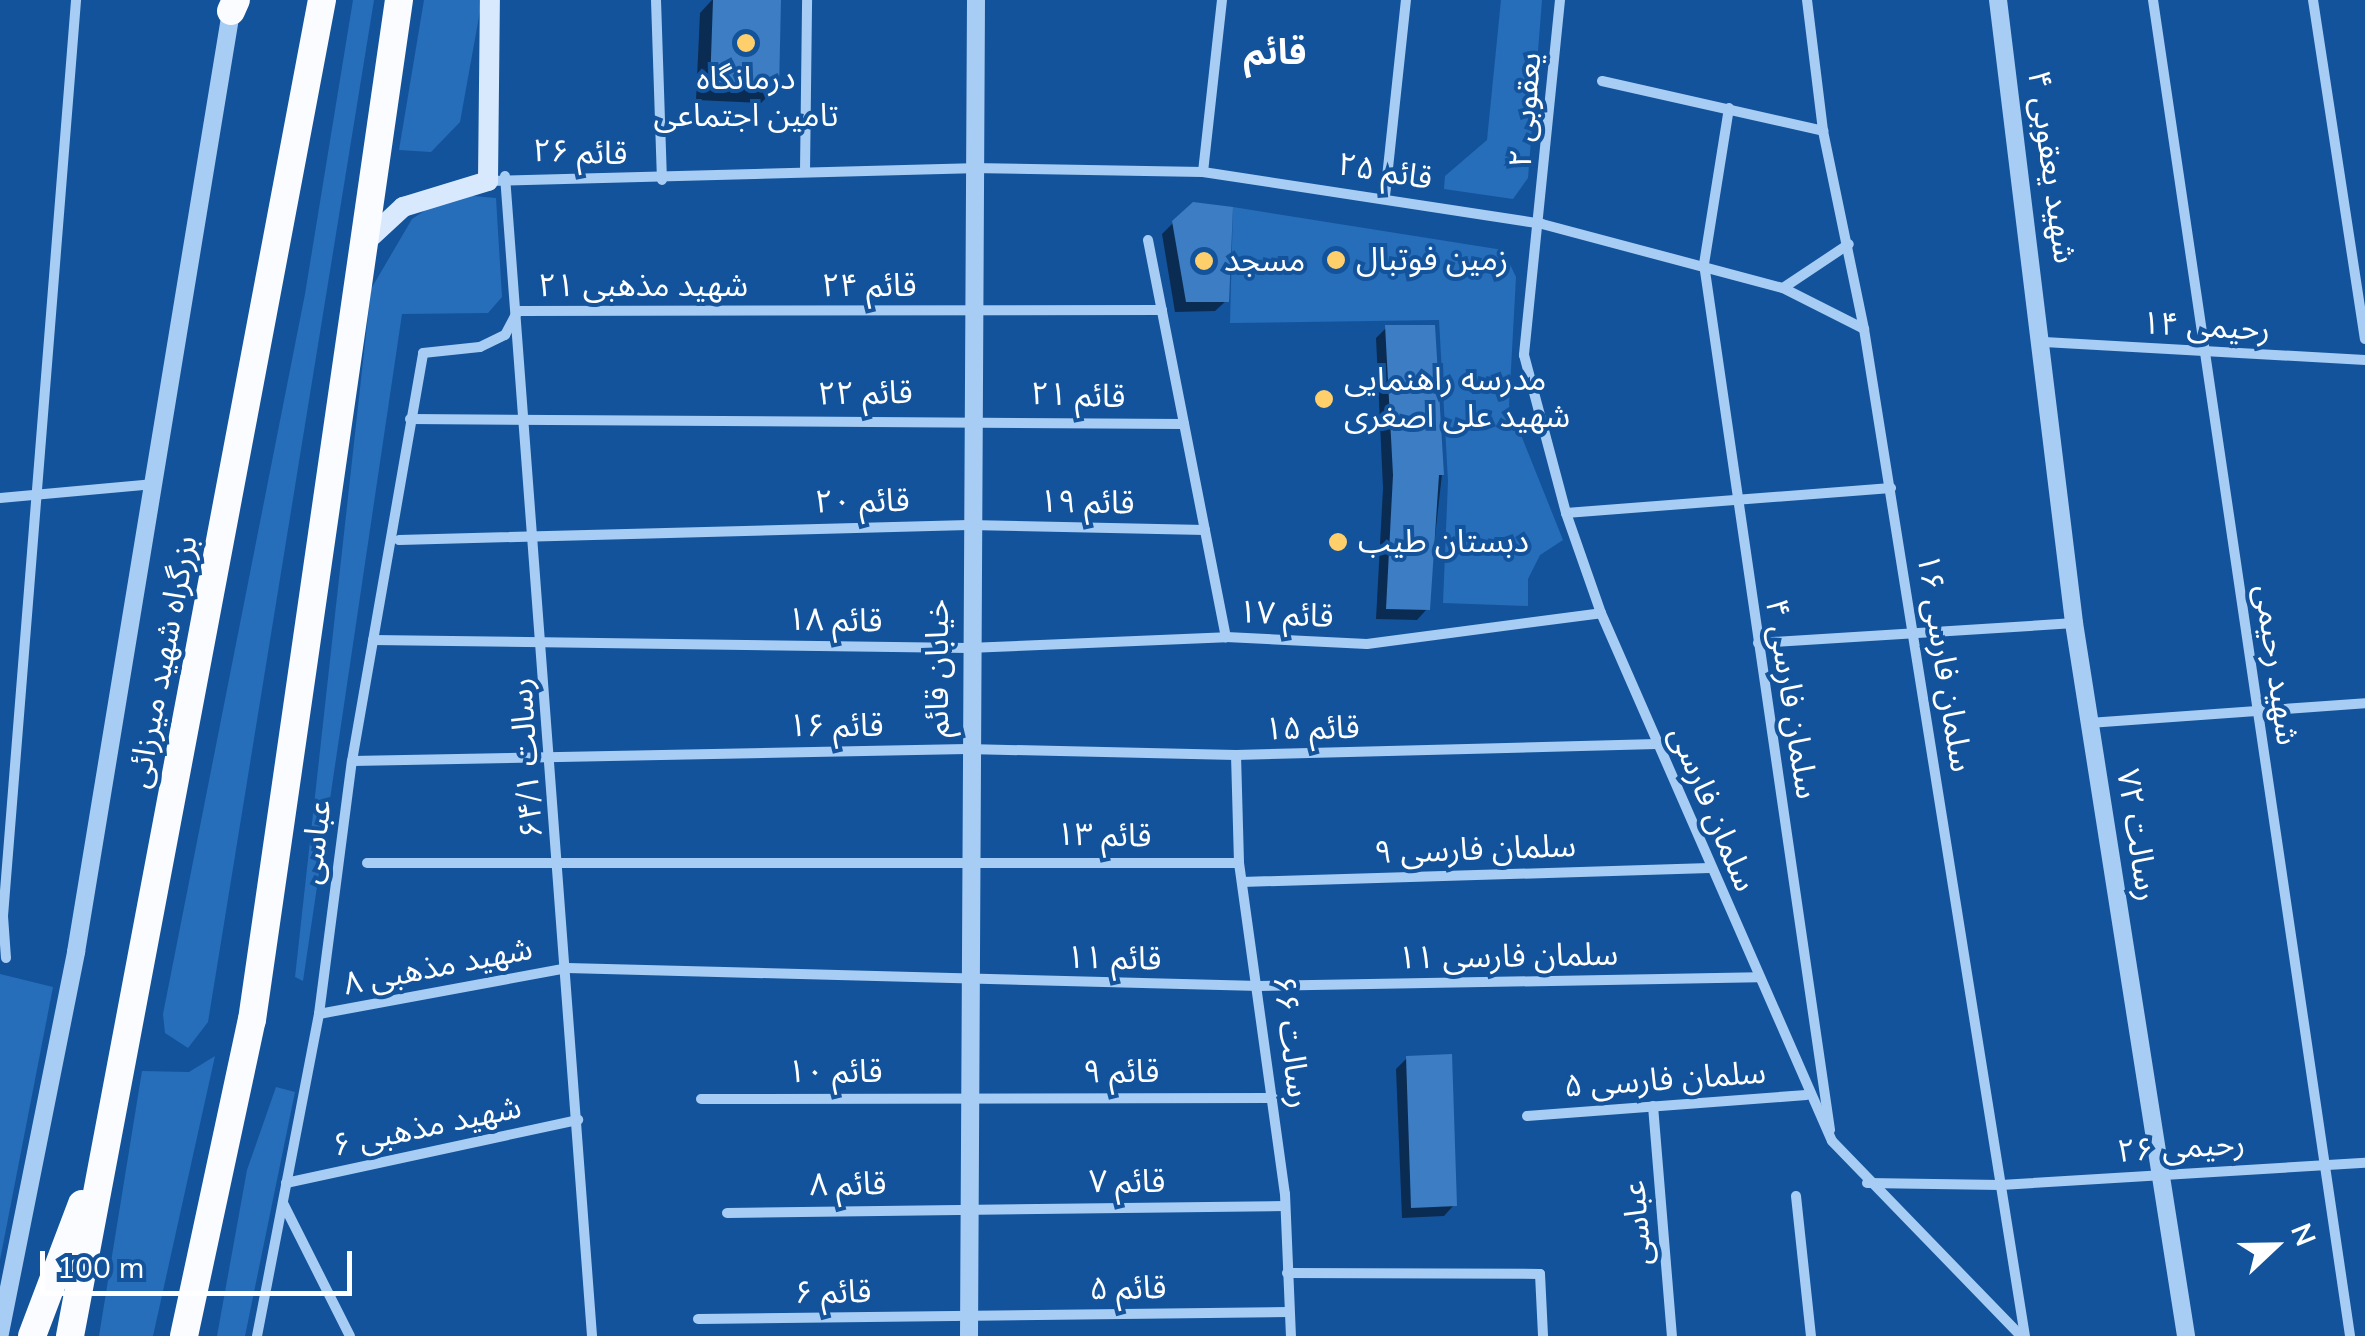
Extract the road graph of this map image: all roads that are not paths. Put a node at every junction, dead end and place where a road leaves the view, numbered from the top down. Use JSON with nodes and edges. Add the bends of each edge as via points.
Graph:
{"nodes":[{"id":1,"x":76,"y":0,"type":"edge"},
{"id":2,"x":322,"y":0,"type":"edge"},
{"id":3,"x":399,"y":0,"type":"edge"},
{"id":4,"x":490,"y":0,"type":"edge"},
{"id":5,"x":656,"y":0,"type":"edge"},
{"id":6,"x":807,"y":0,"type":"edge"},
{"id":7,"x":976,"y":0,"type":"edge"},
{"id":8,"x":1222,"y":0,"type":"edge"},
{"id":9,"x":1406,"y":0,"type":"edge"},
{"id":10,"x":1560,"y":0,"type":"edge"},
{"id":11,"x":1807,"y":0,"type":"edge"},
{"id":12,"x":1998,"y":0,"type":"edge"},
{"id":13,"x":2153,"y":0,"type":"edge"},
{"id":14,"x":2313,"y":0,"type":"edge"},
{"id":15,"x":234,"y":4,"type":"edge"},
{"id":16,"x":1602,"y":81,"type":"dead end"},
{"id":17,"x":1729,"y":108,"type":"junction"},
{"id":18,"x":1823,"y":132,"type":"junction"},
{"id":19,"x":971,"y":168,"type":"junction"},
{"id":20,"x":805,"y":171,"type":"junction"},
{"id":21,"x":1203,"y":172,"type":"junction"},
{"id":22,"x":496,"y":178,"type":"junction"},
{"id":23,"x":662,"y":180,"type":"junction"},
{"id":24,"x":1385,"y":196,"type":"junction"},
{"id":25,"x":1542,"y":224,"type":"junction"},
{"id":26,"x":1148,"y":240,"type":"dead end"},
{"id":27,"x":1849,"y":244,"type":"junction"},
{"id":28,"x":359,"y":248,"type":"junction"},
{"id":29,"x":1704,"y":264,"type":"junction"},
{"id":30,"x":1782,"y":288,"type":"junction"},
{"id":31,"x":1162,"y":310,"type":"junction"},
{"id":32,"x":767,"y":311,"type":"joint"},
{"id":33,"x":518,"y":312,"type":"junction"},
{"id":34,"x":970,"y":312,"type":"junction"},
{"id":35,"x":1864,"y":330,"type":"junction"},
{"id":36,"x":2365,"y":338,"type":"edge"},
{"id":37,"x":2044,"y":342,"type":"junction"},
{"id":38,"x":2208,"y":353,"type":"junction"},
{"id":39,"x":2365,"y":360,"type":"edge"},
{"id":40,"x":410,"y":418,"type":"junction"},
{"id":41,"x":970,"y":418,"type":"junction"},
{"id":42,"x":527,"y":422,"type":"junction"},
{"id":43,"x":1184,"y":424,"type":"junction"},
{"id":44,"x":156,"y":484,"type":"junction"},
{"id":45,"x":1891,"y":488,"type":"junction"},
{"id":46,"x":38,"y":494,"type":"junction"},
{"id":47,"x":0,"y":498,"type":"edge"},
{"id":48,"x":1735,"y":501,"type":"junction"},
{"id":49,"x":1566,"y":513,"type":"junction"},
{"id":50,"x":968,"y":525,"type":"junction"},
{"id":51,"x":1205,"y":530,"type":"junction"},
{"id":52,"x":535,"y":533,"type":"junction"},
{"id":53,"x":398,"y":540,"type":"dead end"},
{"id":54,"x":1601,"y":613,"type":"junction"},
{"id":55,"x":2074,"y":623,"type":"junction"},
{"id":56,"x":1915,"y":633,"type":"junction"},
{"id":57,"x":1226,"y":637,"type":"junction"},
{"id":58,"x":374,"y":640,"type":"junction"},
{"id":59,"x":1758,"y":642,"type":"junction"},
{"id":60,"x":543,"y":644,"type":"junction"},
{"id":61,"x":968,"y":648,"type":"junction"},
{"id":62,"x":2365,"y":702,"type":"edge"},
{"id":63,"x":2256,"y":707,"type":"junction"},
{"id":64,"x":2090,"y":723,"type":"junction"},
{"id":65,"x":1657,"y":744,"type":"junction"},
{"id":66,"x":968,"y":750,"type":"junction"},
{"id":67,"x":1236,"y":755,"type":"junction"},
{"id":68,"x":552,"y":756,"type":"junction"},
{"id":69,"x":352,"y":761,"type":"junction"},
{"id":70,"x":968,"y":859,"type":"junction"},
{"id":71,"x":367,"y":863,"type":"dead end"},
{"id":72,"x":1238,"y":863,"type":"junction"},
{"id":73,"x":560,"y":868,"type":"junction"},
{"id":74,"x":1710,"y":868,"type":"junction"},
{"id":75,"x":1242,"y":882,"type":"junction"},
{"id":76,"x":6,"y":958,"type":"dead end"},
{"id":77,"x":567,"y":968,"type":"junction"},
{"id":78,"x":770,"y":974,"type":"joint"},
{"id":79,"x":1758,"y":978,"type":"junction"},
{"id":80,"x":968,"y":982,"type":"junction"},
{"id":81,"x":1260,"y":986,"type":"junction"},
{"id":82,"x":319,"y":1014,"type":"junction"},
{"id":83,"x":1806,"y":1095,"type":"junction"},
{"id":84,"x":968,"y":1096,"type":"junction"},
{"id":85,"x":701,"y":1098,"type":"dead end"},
{"id":86,"x":1273,"y":1098,"type":"junction"},
{"id":87,"x":1653,"y":1106,"type":"junction"},
{"id":88,"x":1527,"y":1116,"type":"dead end"},
{"id":89,"x":578,"y":1120,"type":"junction"},
{"id":90,"x":111,"y":1128,"type":"junction"},
{"id":91,"x":1832,"y":1141,"type":"junction"},
{"id":92,"x":2365,"y":1163,"type":"edge"},
{"id":93,"x":2324,"y":1164,"type":"junction"},
{"id":94,"x":2158,"y":1174,"type":"junction"},
{"id":95,"x":286,"y":1182,"type":"junction"},
{"id":96,"x":1866,"y":1182,"type":"junction"},
{"id":97,"x":2001,"y":1185,"type":"junction"},
{"id":98,"x":1796,"y":1196,"type":"dead end"},
{"id":99,"x":283,"y":1202,"type":"junction"},
{"id":100,"x":1285,"y":1206,"type":"junction"},
{"id":101,"x":969,"y":1208,"type":"junction"},
{"id":102,"x":727,"y":1212,"type":"dead end"},
{"id":103,"x":1287,"y":1273,"type":"junction"},
{"id":104,"x":1288,"y":1312,"type":"junction"},
{"id":105,"x":969,"y":1316,"type":"junction"},
{"id":106,"x":698,"y":1319,"type":"dead end"},
{"id":107,"x":0,"y":1333,"type":"edge"},
{"id":108,"x":32,"y":1336,"type":"edge"},
{"id":109,"x":70,"y":1336,"type":"edge"},
{"id":110,"x":184,"y":1336,"type":"edge"},
{"id":111,"x":257,"y":1336,"type":"edge"},
{"id":112,"x":350,"y":1336,"type":"edge"},
{"id":113,"x":592,"y":1336,"type":"edge"},
{"id":114,"x":969,"y":1336,"type":"edge"},
{"id":115,"x":1291,"y":1336,"type":"edge"},
{"id":116,"x":1543,"y":1336,"type":"edge"},
{"id":117,"x":1672,"y":1336,"type":"edge"},
{"id":118,"x":1810,"y":1336,"type":"edge"},
{"id":119,"x":2023,"y":1336,"type":"edge"},
{"id":120,"x":2186,"y":1336,"type":"edge"},
{"id":121,"x":2350,"y":1336,"type":"edge"}],
"edges":[{"from":1,"to":46,"type":"street"},
{"from":2,"to":90,"type":"highway","name":"بزرگراه شهید میرزائی"},
{"from":3,"to":28,"type":"highway"},
{"from":4,"to":22,"type":"main road"},
{"from":5,"to":23,"type":"street"},
{"from":6,"to":20,"type":"street"},
{"from":7,"to":19,"type":"street","name":"خیابان قائم"},
{"from":8,"to":21,"type":"street"},
{"from":9,"to":24,"type":"street"},
{"from":10,"to":25,"type":"street","name":"یعقوبی ۲"},
{"from":11,"to":18,"type":"street","name":"سلمان فارسی ۱۶"},
{"from":12,"to":37,"type":"street","name":"شهید یعقوبی ۴"},
{"from":13,"to":38,"type":"street","name":"شهید رحیمی"},
{"from":14,"to":36,"type":"street"},
{"from":15,"to":44,"type":"street"},
{"from":16,"to":17,"type":"street"},
{"from":17,"to":18,"type":"street"},
{"from":17,"to":29,"type":"street","name":"سلمان فارسی ۴"},
{"from":18,"to":27,"type":"street","name":"سلمان فارسی ۱۶"},
{"from":19,"to":20,"type":"street","name":"قائم ۲۶"},
{"from":19,"to":21,"type":"street","name":"قائم ۲۵"},
{"from":19,"to":34,"type":"street","name":"خیابان قائم"},
{"from":20,"to":23,"type":"street","name":"قائم ۲۶"},
{"from":21,"to":24,"type":"street","name":"قائم ۲۵"},
{"from":22,"to":23,"type":"street","name":"قائم ۲۶"},
{"from":22,"to":28,"type":"main road","via":[[403,207]]},
{"from":22,"to":33,"type":"street","name":"رسالت ۶۴/۱"},
{"from":24,"to":25,"type":"street","name":"قائم ۲۵"},
{"from":25,"to":29,"type":"street","name":"قائم ۲۵"},
{"from":25,"to":49,"type":"street","name":"سلمان فارسی","via":[[1524,355]]},
{"from":26,"to":31,"type":"street"},
{"from":27,"to":30,"type":"street"},
{"from":27,"to":35,"type":"street","name":"سلمان فارسی ۱۶"},
{"from":28,"to":110,"type":"highway","via":[[252,1020]]},
{"from":29,"to":30,"type":"street","name":"قائم ۲۵"},
{"from":29,"to":48,"type":"street","name":"سلمان فارسی ۴"},
{"from":30,"to":35,"type":"street","name":"قائم ۲۵"},
{"from":31,"to":34,"type":"street","name":"قائم ۲۴"},
{"from":31,"to":43,"type":"street"},
{"from":32,"to":33,"type":"street","name":"شهید مذهبی ۲۱"},
{"from":32,"to":34,"type":"street","name":"قائم ۲۴"},
{"from":33,"to":40,"type":"street","name":"عباسی","via":[[505,334],[480,347],[422,354]]},
{"from":33,"to":42,"type":"street","name":"رسالت ۶۴/۱"},
{"from":34,"to":41,"type":"street","name":"خیابان قائم"},
{"from":35,"to":45,"type":"street","name":"سلمان فارسی ۱۶"},
{"from":37,"to":38,"type":"street","name":"رحیمی ۱۴"},
{"from":37,"to":55,"type":"street","name":"رسالت ۷۲"},
{"from":38,"to":39,"type":"street","name":"رحیمی ۱۴"},
{"from":38,"to":63,"type":"street","name":"شهید رحیمی"},
{"from":40,"to":42,"type":"street","name":"قائم ۲۲"},
{"from":40,"to":58,"type":"street","name":"عباسی"},
{"from":41,"to":42,"type":"street","name":"قائم ۲۲"},
{"from":41,"to":43,"type":"street","name":"قائم ۲۱"},
{"from":41,"to":50,"type":"street","name":"خیابان قائم"},
{"from":42,"to":52,"type":"street","name":"رسالت ۶۴/۱"},
{"from":43,"to":51,"type":"street"},
{"from":44,"to":46,"type":"street"},
{"from":44,"to":107,"type":"street","via":[[76,952]]},
{"from":45,"to":48,"type":"street"},
{"from":45,"to":56,"type":"street","name":"سلمان فارسی ۱۶"},
{"from":46,"to":47,"type":"street"},
{"from":46,"to":76,"type":"street","via":[[3,916]]},
{"from":48,"to":49,"type":"street"},
{"from":48,"to":59,"type":"street","name":"سلمان فارسی ۴"},
{"from":49,"to":54,"type":"street","name":"سلمان فارسی"},
{"from":50,"to":51,"type":"street","name":"قائم ۱۹"},
{"from":50,"to":52,"type":"street","name":"قائم ۲۰"},
{"from":50,"to":61,"type":"street","name":"خیابان قائم"},
{"from":51,"to":57,"type":"street"},
{"from":52,"to":53,"type":"street","name":"قائم ۲۰"},
{"from":52,"to":60,"type":"street","name":"رسالت ۶۴/۱"},
{"from":54,"to":57,"type":"street","name":"قائم ۱۷","via":[[1367,644]]},
{"from":54,"to":65,"type":"street","name":"سلمان فارسی"},
{"from":55,"to":56,"type":"street"},
{"from":55,"to":64,"type":"street","name":"رسالت ۷۲"},
{"from":56,"to":59,"type":"street"},
{"from":56,"to":97,"type":"street","name":"سلمان فارسی ۱۶"},
{"from":57,"to":61,"type":"street","name":"قائم ۱۷"},
{"from":58,"to":60,"type":"street","name":"قائم ۱۸"},
{"from":58,"to":69,"type":"street","name":"عباسی"},
{"from":59,"to":91,"type":"street","name":"سلمان فارسی ۴"},
{"from":60,"to":61,"type":"street","name":"قائم ۱۸"},
{"from":60,"to":68,"type":"street","name":"رسالت ۶۴/۱"},
{"from":61,"to":66,"type":"street","name":"خیابان قائم"},
{"from":62,"to":63,"type":"street"},
{"from":63,"to":64,"type":"street"},
{"from":63,"to":93,"type":"street","name":"شهید رحیمی"},
{"from":64,"to":94,"type":"street","name":"رسالت ۷۲"},
{"from":65,"to":67,"type":"street","name":"قائم ۱۵"},
{"from":65,"to":74,"type":"street","name":"سلمان فارسی"},
{"from":66,"to":67,"type":"street","name":"قائم ۱۵"},
{"from":66,"to":68,"type":"street","name":"قائم ۱۶"},
{"from":66,"to":70,"type":"street","name":"خیابان قائم"},
{"from":67,"to":72,"type":"street","name":"رسالت ۶۶"},
{"from":68,"to":69,"type":"street","name":"قائم ۱۶"},
{"from":68,"to":73,"type":"street","name":"رسالت ۶۴/۱"},
{"from":69,"to":82,"type":"street","name":"عباسی"},
{"from":70,"to":72,"type":"street","name":"قائم ۱۳"},
{"from":70,"to":73,"type":"street","name":"قائم ۱۳"},
{"from":70,"to":80,"type":"street","name":"خیابان قائم"},
{"from":71,"to":73,"type":"street","name":"قائم ۱۳"},
{"from":72,"to":75,"type":"street","name":"رسالت ۶۶"},
{"from":73,"to":77,"type":"street","name":"رسالت ۶۴/۱"},
{"from":74,"to":75,"type":"street","name":"سلمان فارسی ۹"},
{"from":74,"to":79,"type":"street","name":"سلمان فارسی"},
{"from":75,"to":81,"type":"street","name":"رسالت ۶۶"},
{"from":77,"to":78,"type":"street","name":"شهید مذهبی ۸"},
{"from":77,"to":82,"type":"street","name":"شهید مذهبی ۸"},
{"from":77,"to":89,"type":"street","name":"رسالت ۶۴/۱"},
{"from":78,"to":80,"type":"street","name":"قائم ۱۱"},
{"from":79,"to":81,"type":"street","name":"سلمان فارسی ۱۱"},
{"from":79,"to":83,"type":"street","name":"سلمان فارسی"},
{"from":80,"to":81,"type":"street","name":"قائم ۱۱"},
{"from":80,"to":84,"type":"street","name":"خیابان قائم"},
{"from":81,"to":86,"type":"street","name":"رسالت ۶۶"},
{"from":82,"to":95,"type":"street","name":"عباسی"},
{"from":83,"to":87,"type":"street","name":"سلمان فارسی ۵"},
{"from":83,"to":91,"type":"street","name":"سلمان فارسی"},
{"from":84,"to":85,"type":"street","name":"قائم ۱۰"},
{"from":84,"to":86,"type":"street","name":"قائم ۹"},
{"from":84,"to":101,"type":"street","name":"خیابان قائم"},
{"from":86,"to":100,"type":"street","name":"رسالت ۶۶"},
{"from":87,"to":88,"type":"street","name":"سلمان فارسی ۵"},
{"from":87,"to":117,"type":"street","name":"عباسی"},
{"from":89,"to":95,"type":"street","name":"شهید مذهبی ۶"},
{"from":89,"to":113,"type":"street","name":"رسالت ۶۴/۱"},
{"from":90,"to":108,"type":"highway"},
{"from":90,"to":109,"type":"highway","name":"بزرگراه شهید میرزائی"},
{"from":91,"to":96,"type":"street","name":"سلمان فارسی"},
{"from":92,"to":93,"type":"street","name":"رحیمی ۲۶"},
{"from":93,"to":94,"type":"street","name":"رحیمی ۲۶"},
{"from":93,"to":121,"type":"street","name":"شهید رحیمی"},
{"from":94,"to":97,"type":"street","name":"رحیمی ۲۶"},
{"from":94,"to":120,"type":"street","name":"رسالت ۷۲"},
{"from":95,"to":99,"type":"street","name":"عباسی"},
{"from":96,"to":97,"type":"street","name":"رحیمی ۲۶"},
{"from":96,"to":119,"type":"street","name":"سلمان فارسی"},
{"from":97,"to":119,"type":"street","name":"سلمان فارسی ۱۶"},
{"from":98,"to":118,"type":"street"},
{"from":99,"to":111,"type":"street","name":"عباسی"},
{"from":99,"to":112,"type":"street"},
{"from":100,"to":101,"type":"street","name":"قائم ۷"},
{"from":100,"to":103,"type":"street","name":"رسالت ۶۶"},
{"from":101,"to":102,"type":"street","name":"قائم ۸"},
{"from":101,"to":105,"type":"street","name":"خیابان قائم"},
{"from":103,"to":104,"type":"street","name":"رسالت ۶۶"},
{"from":103,"to":116,"type":"street","via":[[1540,1274]]},
{"from":104,"to":105,"type":"street","name":"قائم ۵"},
{"from":104,"to":115,"type":"street","name":"رسالت ۶۶"},
{"from":105,"to":106,"type":"street","name":"قائم ۶"},
{"from":105,"to":114,"type":"street","name":"خیابان قائم"}]}
